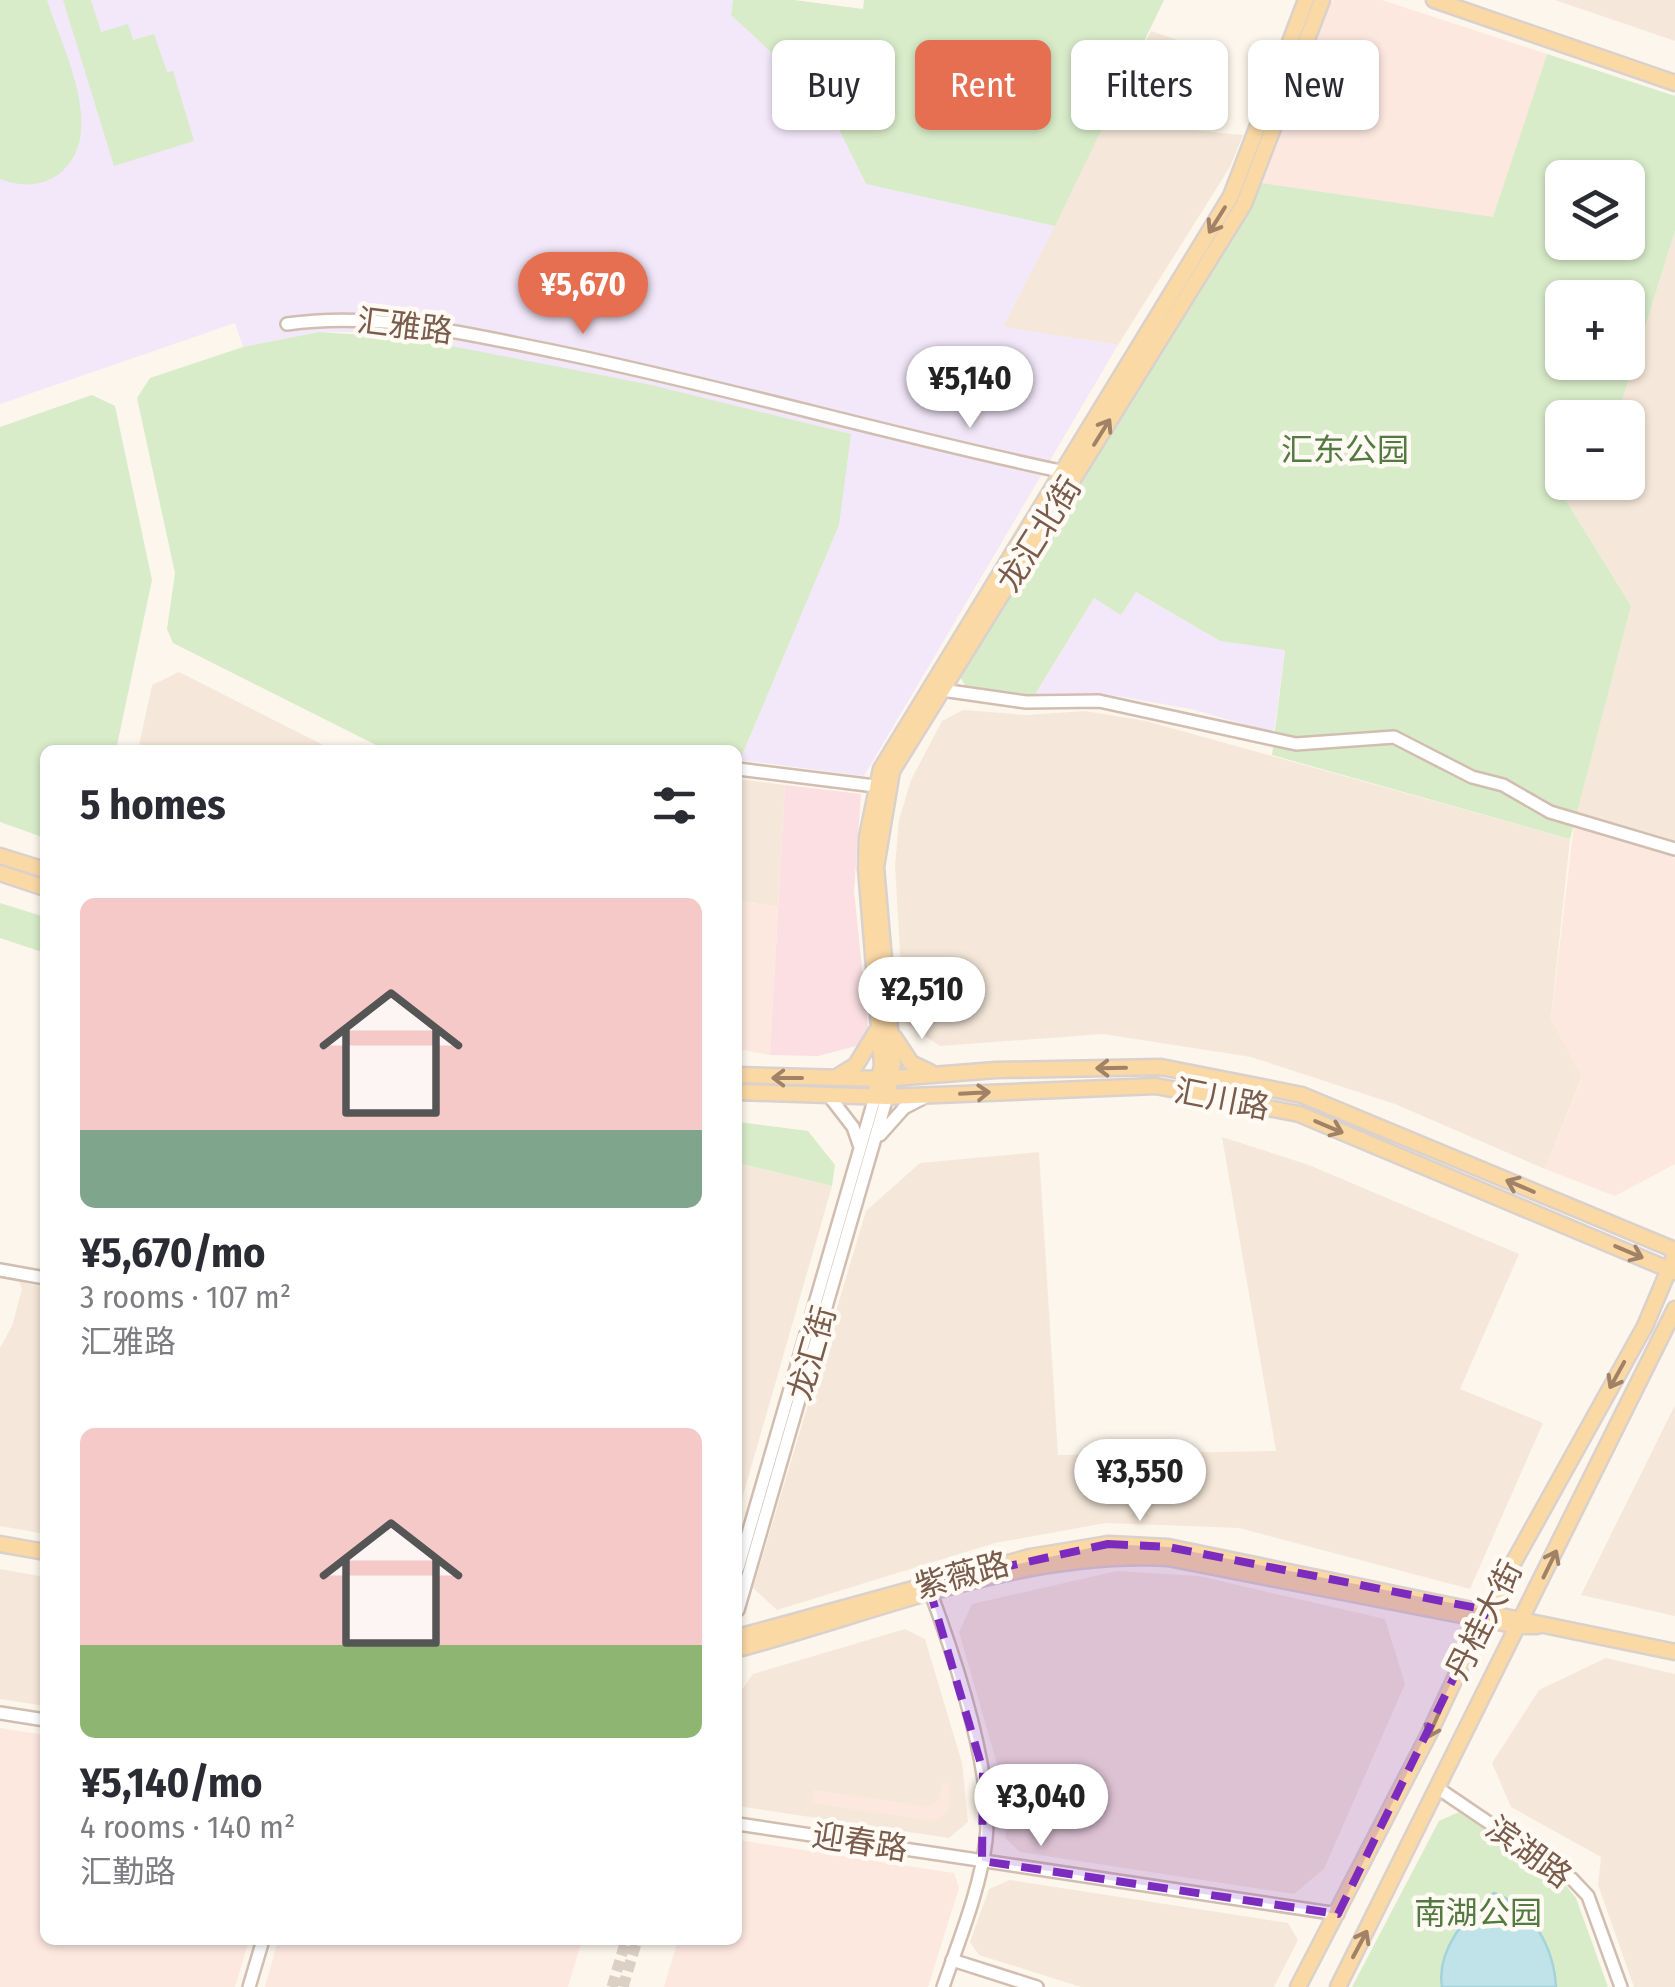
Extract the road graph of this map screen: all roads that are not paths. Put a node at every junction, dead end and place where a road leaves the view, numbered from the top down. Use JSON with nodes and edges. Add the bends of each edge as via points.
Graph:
{"nodes":[{"id":1,"x":1306,"y":0,"type":"edge"},
{"id":2,"x":1322,"y":0,"type":"edge"},
{"id":3,"x":1434,"y":0,"type":"edge"},
{"id":4,"x":1463,"y":0,"type":"edge"},
{"id":5,"x":1675,"y":72,"type":"edge"},
{"id":6,"x":1675,"y":83,"type":"edge"},
{"id":7,"x":287,"y":324,"type":"dead end"},
{"id":8,"x":1060,"y":471,"type":"junction"},
{"id":9,"x":942,"y":690,"type":"junction"},
{"id":10,"x":742,"y":769,"type":"edge"},
{"id":11,"x":875,"y":786,"type":"junction"},
{"id":12,"x":1675,"y":848,"type":"edge"},
{"id":13,"x":0,"y":856,"type":"edge"},
{"id":14,"x":40,"y":868,"type":"edge"},
{"id":15,"x":0,"y":874,"type":"edge"},
{"id":16,"x":40,"y":886,"type":"edge"},
{"id":17,"x":884,"y":1022,"type":"junction"},
{"id":18,"x":742,"y":1074,"type":"edge"},
{"id":19,"x":941,"y":1074,"type":"junction"},
{"id":20,"x":834,"y":1078,"type":"junction"},
{"id":21,"x":887,"y":1078,"type":"junction"},
{"id":22,"x":742,"y":1092,"type":"edge"},
{"id":23,"x":929,"y":1095,"type":"junction"},
{"id":24,"x":829,"y":1096,"type":"junction"},
{"id":25,"x":881,"y":1097,"type":"junction"},
{"id":26,"x":867,"y":1147,"type":"junction"},
{"id":27,"x":1674,"y":1262,"type":"edge"},
{"id":28,"x":0,"y":1270,"type":"edge"},
{"id":29,"x":40,"y":1277,"type":"edge"},
{"id":30,"x":1675,"y":1308,"type":"edge"},
{"id":31,"x":0,"y":1544,"type":"edge"},
{"id":32,"x":40,"y":1551,"type":"edge"},
{"id":33,"x":0,"y":1552,"type":"edge"},
{"id":34,"x":742,"y":1555,"type":"edge"},
{"id":35,"x":40,"y":1559,"type":"edge"},
{"id":36,"x":930,"y":1589,"type":"junction"},
{"id":37,"x":742,"y":1596,"type":"edge"},
{"id":38,"x":1484,"y":1615,"type":"junction"},
{"id":39,"x":1521,"y":1622,"type":"junction"},
{"id":40,"x":742,"y":1636,"type":"edge"},
{"id":41,"x":742,"y":1649,"type":"edge"},
{"id":42,"x":1675,"y":1652,"type":"edge"},
{"id":43,"x":0,"y":1713,"type":"edge"},
{"id":44,"x":40,"y":1719,"type":"edge"},
{"id":45,"x":1439,"y":1789,"type":"junction"},
{"id":46,"x":742,"y":1825,"type":"edge"},
{"id":47,"x":982,"y":1861,"type":"junction"},
{"id":48,"x":1338,"y":1914,"type":"junction"},
{"id":49,"x":262,"y":1945,"type":"edge"},
{"id":50,"x":952,"y":1960,"type":"junction"},
{"id":51,"x":250,"y":1987,"type":"edge"},
{"id":52,"x":944,"y":1987,"type":"edge"},
{"id":53,"x":1038,"y":1987,"type":"edge"},
{"id":54,"x":1298,"y":1987,"type":"edge"},
{"id":55,"x":1338,"y":1987,"type":"edge"},
{"id":56,"x":1621,"y":1987,"type":"edge"}],
"edges":[{"from":1,"to":8,"type":"main road","name":"龙汇北街","one_way":true,"via":[[1231,196]]},
{"from":9,"to":2,"type":"main road","name":"龙汇北街","one_way":true,"via":[[1244,204]]},
{"from":3,"to":6,"type":"main road"},
{"from":4,"to":5,"type":"main road"},
{"from":7,"to":8,"type":"street","name":"汇雅路","via":[[373,319],[434,327],[666,375]]},
{"from":8,"to":11,"type":"main road","name":"龙汇北街"},
{"from":9,"to":12,"type":"street","via":[[1026,702],[1098,701],[1296,744],[1394,737],[1550,812]]},
{"from":9,"to":17,"type":"main road","name":"龙汇北街","via":[[892,771],[878,837]]},
{"from":10,"to":11,"type":"street"},
{"from":11,"to":17,"type":"main road","name":"龙汇北街","via":[[866,868]]},
{"from":13,"to":14,"type":"main road"},
{"from":15,"to":16,"type":"main road"},
{"from":17,"to":19,"type":"main road","via":[[911,1063]]},
{"from":17,"to":20,"type":"main road","via":[[856,1065]]},
{"from":17,"to":21,"type":"main road","name":"龙汇北街"},
{"from":20,"to":18,"type":"main road","name":"汇川路","one_way":true},
{"from":19,"to":21,"type":"main road","name":"汇川路"},
{"from":27,"to":19,"type":"main road","name":"汇川路","one_way":true,"via":[[1302,1096],[1161,1067]]},
{"from":20,"to":21,"type":"main road","name":"汇川路"},
{"from":21,"to":25,"type":"main road","name":"龙汇北街"},
{"from":22,"to":24,"type":"main road","name":"汇川路"},
{"from":23,"to":25,"type":"main road","name":"汇川路"},
{"from":23,"to":26,"type":"street","via":[[887,1123]]},
{"from":23,"to":27,"type":"main road","name":"汇川路","one_way":true,"via":[[1156,1086],[1299,1114]]},
{"from":24,"to":25,"type":"main road","name":"汇川路"},
{"from":24,"to":26,"type":"street"},
{"from":25,"to":26,"type":"street","name":"龙汇街"},
{"from":26,"to":34,"type":"street","name":"龙汇街"},
{"from":26,"to":37,"type":"street","name":"龙汇街"},
{"from":27,"to":38,"type":"main road","name":"丹桂大街","one_way":true},
{"from":28,"to":29,"type":"street"},
{"from":39,"to":30,"type":"main road","one_way":true},
{"from":31,"to":32,"type":"main road"},
{"from":33,"to":35,"type":"main road"},
{"from":36,"to":38,"type":"main road","name":"紫薇路","via":[[1030,1557],[1108,1544],[1168,1547]]},
{"from":36,"to":40,"type":"main road","name":"紫薇路"},
{"from":36,"to":41,"type":"main road","name":"紫薇路"},
{"from":36,"to":47,"type":"street","via":[[983,1771],[988,1809]]},
{"from":38,"to":39,"type":"main road","name":"紫薇路"},
{"from":38,"to":48,"type":"main road","name":"丹桂大街","one_way":true},
{"from":39,"to":42,"type":"main road","name":"紫薇路"},
{"from":39,"to":45,"type":"main road"},
{"from":43,"to":44,"type":"street"},
{"from":55,"to":45,"type":"main road","one_way":true},
{"from":45,"to":56,"type":"street","name":"滨湖路","via":[[1588,1896]]},
{"from":46,"to":47,"type":"street","name":"迎春路"},
{"from":47,"to":48,"type":"street","name":"迎春路"},
{"from":47,"to":50,"type":"street"},
{"from":48,"to":54,"type":"main road","name":"丹桂大街"},
{"from":49,"to":51,"type":"street"},
{"from":50,"to":52,"type":"street"},
{"from":50,"to":53,"type":"street"}]}
